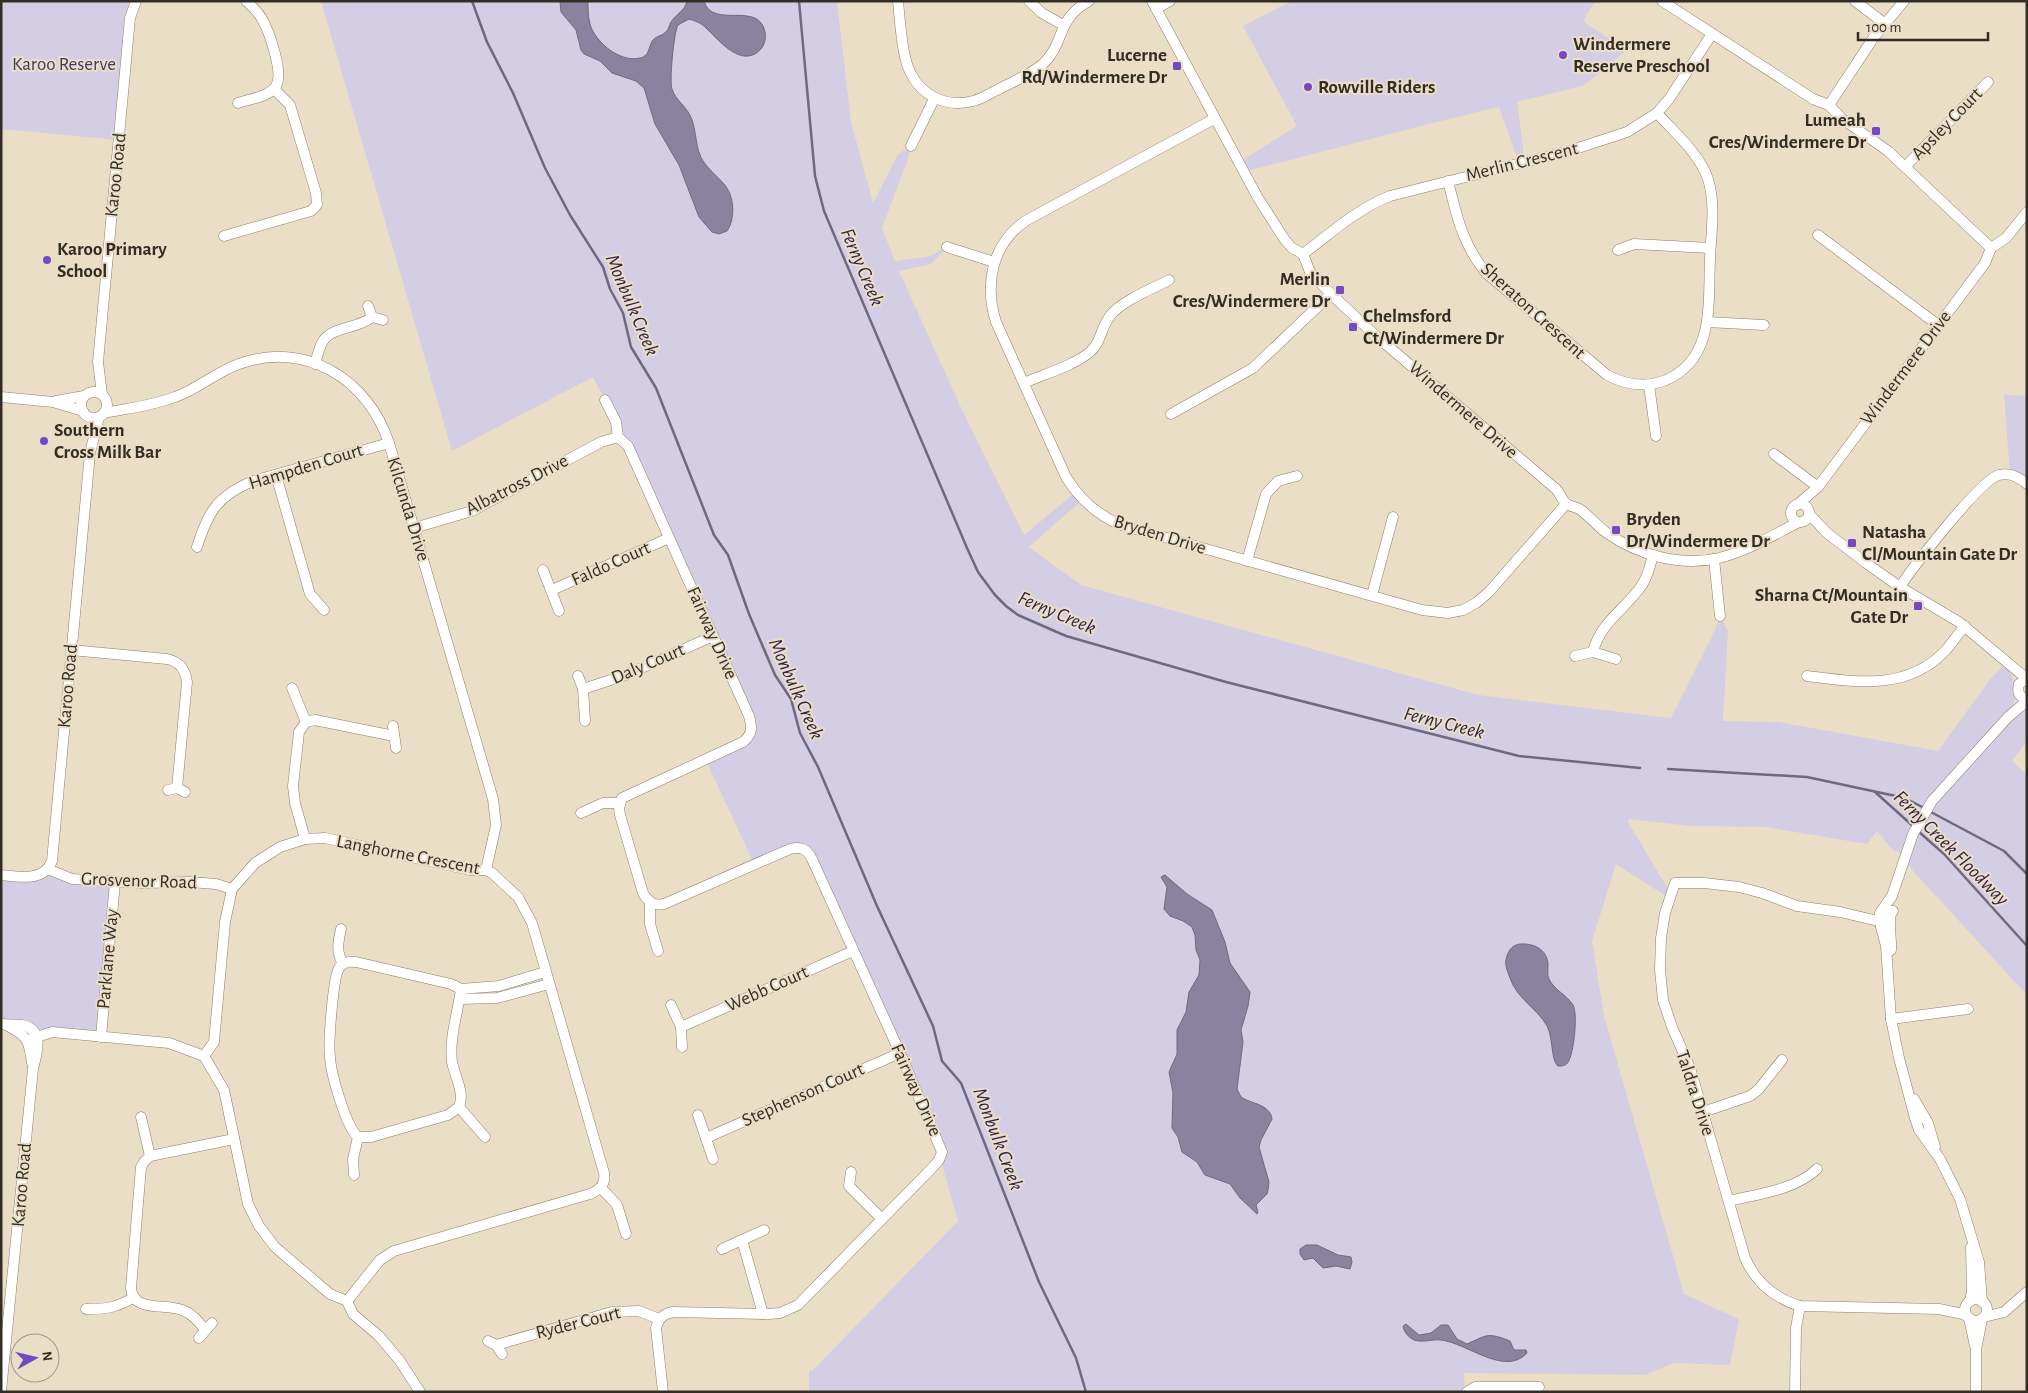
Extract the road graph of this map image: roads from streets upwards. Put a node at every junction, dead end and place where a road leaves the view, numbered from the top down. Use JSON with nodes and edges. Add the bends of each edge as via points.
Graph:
{"nodes":[{"id":1,"x":128,"y":1,"type":"edge"},
{"id":2,"x":136,"y":1,"type":"edge"},
{"id":3,"x":246,"y":1,"type":"edge"},
{"id":4,"x":898,"y":1,"type":"edge"},
{"id":5,"x":1029,"y":1,"type":"edge"},
{"id":6,"x":1089,"y":1,"type":"edge"},
{"id":7,"x":1170,"y":1,"type":"edge"},
{"id":8,"x":1662,"y":1,"type":"edge"},
{"id":9,"x":1855,"y":1,"type":"edge"},
{"id":10,"x":1904,"y":1,"type":"edge"},
{"id":11,"x":1154,"y":5,"type":"edge"},
{"id":12,"x":130,"y":18,"type":"junction"},
{"id":13,"x":1884,"y":23,"type":"junction"},
{"id":14,"x":1063,"y":26,"type":"junction"},
{"id":15,"x":1712,"y":34,"type":"junction"},
{"id":16,"x":1988,"y":82,"type":"dead end"},
{"id":17,"x":274,"y":88,"type":"junction"},
{"id":18,"x":934,"y":99,"type":"junction"},
{"id":19,"x":238,"y":103,"type":"dead end"},
{"id":20,"x":1829,"y":105,"type":"junction"},
{"id":21,"x":1657,"y":113,"type":"junction"},
{"id":22,"x":1214,"y":119,"type":"junction"},
{"id":23,"x":911,"y":146,"type":"dead end"},
{"id":24,"x":1906,"y":166,"type":"junction"},
{"id":25,"x":1448,"y":180,"type":"junction"},
{"id":26,"x":2027,"y":212,"type":"edge"},
{"id":27,"x":1818,"y":235,"type":"dead end"},
{"id":28,"x":224,"y":236,"type":"dead end"},
{"id":29,"x":947,"y":247,"type":"dead end"},
{"id":30,"x":1710,"y":248,"type":"junction"},
{"id":31,"x":1991,"y":248,"type":"junction"},
{"id":32,"x":1618,"y":250,"type":"dead end"},
{"id":33,"x":1303,"y":254,"type":"junction"},
{"id":34,"x":994,"y":262,"type":"junction"},
{"id":35,"x":1169,"y":280,"type":"dead end"},
{"id":36,"x":1331,"y":294,"type":"junction"},
{"id":37,"x":383,"y":320,"type":"dead end"},
{"id":38,"x":1707,"y":322,"type":"junction"},
{"id":39,"x":1764,"y":325,"type":"dead end"},
{"id":40,"x":1938,"y":325,"type":"junction"},
{"id":41,"x":98,"y":362,"type":"junction"},
{"id":42,"x":315,"y":364,"type":"junction"},
{"id":43,"x":1024,"y":383,"type":"junction"},
{"id":44,"x":1650,"y":385,"type":"junction"},
{"id":45,"x":86,"y":394,"type":"junction"},
{"id":46,"x":1,"y":396,"type":"edge"},
{"id":47,"x":104,"y":396,"type":"junction"},
{"id":48,"x":605,"y":400,"type":"dead end"},
{"id":49,"x":53,"y":402,"type":"junction"},
{"id":50,"x":133,"y":406,"type":"junction"},
{"id":51,"x":85,"y":413,"type":"junction"},
{"id":52,"x":1172,"y":414,"type":"dead end"},
{"id":53,"x":102,"y":415,"type":"junction"},
{"id":54,"x":1656,"y":436,"type":"dead end"},
{"id":55,"x":618,"y":437,"type":"junction"},
{"id":56,"x":388,"y":443,"type":"junction"},
{"id":57,"x":90,"y":453,"type":"junction"},
{"id":58,"x":1774,"y":454,"type":"dead end"},
{"id":59,"x":276,"y":475,"type":"junction"},
{"id":60,"x":1297,"y":476,"type":"dead end"},
{"id":61,"x":2027,"y":484,"type":"edge"},
{"id":62,"x":1818,"y":486,"type":"junction"},
{"id":63,"x":1566,"y":504,"type":"junction"},
{"id":64,"x":1794,"y":508,"type":"junction"},
{"id":65,"x":1393,"y":517,"type":"dead end"},
{"id":66,"x":1804,"y":517,"type":"junction"},
{"id":67,"x":414,"y":528,"type":"junction"},
{"id":68,"x":1777,"y":533,"type":"junction"},
{"id":69,"x":669,"y":538,"type":"junction"},
{"id":70,"x":198,"y":547,"type":"dead end"},
{"id":71,"x":1653,"y":555,"type":"junction"},
{"id":72,"x":1714,"y":559,"type":"junction"},
{"id":73,"x":1247,"y":560,"type":"junction"},
{"id":74,"x":543,"y":570,"type":"dead end"},
{"id":75,"x":1900,"y":587,"type":"junction"},
{"id":76,"x":552,"y":590,"type":"junction"},
{"id":77,"x":1372,"y":595,"type":"junction"},
{"id":78,"x":324,"y":610,"type":"dead end"},
{"id":79,"x":559,"y":611,"type":"dead end"},
{"id":80,"x":1720,"y":616,"type":"dead end"},
{"id":81,"x":1965,"y":626,"type":"junction"},
{"id":82,"x":713,"y":636,"type":"junction"},
{"id":83,"x":71,"y":650,"type":"junction"},
{"id":84,"x":1593,"y":652,"type":"junction"},
{"id":85,"x":1575,"y":656,"type":"dead end"},
{"id":86,"x":1616,"y":660,"type":"dead end"},
{"id":87,"x":2006,"y":663,"type":"junction"},
{"id":88,"x":578,"y":676,"type":"dead end"},
{"id":89,"x":1807,"y":676,"type":"dead end"},
{"id":90,"x":2027,"y":679,"type":"edge"},
{"id":91,"x":292,"y":688,"type":"dead end"},
{"id":92,"x":583,"y":689,"type":"junction"},
{"id":93,"x":2018,"y":689,"type":"junction"},
{"id":94,"x":2027,"y":700,"type":"edge"},
{"id":95,"x":2008,"y":717,"type":"junction"},
{"id":96,"x":585,"y":721,"type":"dead end"},
{"id":97,"x":306,"y":722,"type":"junction"},
{"id":98,"x":396,"y":748,"type":"dead end"},
{"id":99,"x":177,"y":790,"type":"dead end"},
{"id":100,"x":620,"y":803,"type":"junction"},
{"id":101,"x":581,"y":813,"type":"dead end"},
{"id":102,"x":305,"y":839,"type":"junction"},
{"id":103,"x":48,"y":869,"type":"junction"},
{"id":104,"x":486,"y":870,"type":"junction"},
{"id":105,"x":1,"y":875,"type":"edge"},
{"id":106,"x":115,"y":882,"type":"junction"},
{"id":107,"x":232,"y":889,"type":"junction"},
{"id":108,"x":650,"y":902,"type":"junction"},
{"id":109,"x":1882,"y":916,"type":"junction"},
{"id":110,"x":341,"y":929,"type":"dead end"},
{"id":111,"x":658,"y":951,"type":"dead end"},
{"id":112,"x":853,"y":951,"type":"junction"},
{"id":113,"x":343,"y":964,"type":"junction"},
{"id":114,"x":546,"y":972,"type":"junction"},
{"id":115,"x":549,"y":984,"type":"junction"},
{"id":116,"x":460,"y":994,"type":"junction"},
{"id":117,"x":671,"y":1005,"type":"dead end"},
{"id":118,"x":1968,"y":1009,"type":"dead end"},
{"id":119,"x":1892,"y":1019,"type":"junction"},
{"id":120,"x":4,"y":1025,"type":"edge"},
{"id":121,"x":681,"y":1027,"type":"junction"},
{"id":122,"x":101,"y":1037,"type":"junction"},
{"id":123,"x":32,"y":1038,"type":"junction"},
{"id":124,"x":682,"y":1047,"type":"dead end"},
{"id":125,"x":900,"y":1052,"type":"junction"},
{"id":126,"x":204,"y":1056,"type":"junction"},
{"id":127,"x":1782,"y":1060,"type":"dead end"},
{"id":128,"x":459,"y":1107,"type":"junction"},
{"id":129,"x":1702,"y":1112,"type":"junction"},
{"id":130,"x":698,"y":1115,"type":"dead end"},
{"id":131,"x":141,"y":1117,"type":"dead end"},
{"id":132,"x":358,"y":1137,"type":"junction"},
{"id":133,"x":484,"y":1137,"type":"dead end"},
{"id":134,"x":234,"y":1138,"type":"junction"},
{"id":135,"x":706,"y":1138,"type":"junction"},
{"id":136,"x":150,"y":1156,"type":"junction"},
{"id":137,"x":713,"y":1159,"type":"dead end"},
{"id":138,"x":1817,"y":1169,"type":"dead end"},
{"id":139,"x":851,"y":1172,"type":"dead end"},
{"id":140,"x":354,"y":1175,"type":"dead end"},
{"id":141,"x":601,"y":1188,"type":"junction"},
{"id":142,"x":1729,"y":1201,"type":"junction"},
{"id":143,"x":882,"y":1219,"type":"junction"},
{"id":144,"x":764,"y":1230,"type":"dead end"},
{"id":145,"x":1970,"y":1231,"type":"junction"},
{"id":146,"x":626,"y":1234,"type":"dead end"},
{"id":147,"x":742,"y":1240,"type":"junction"},
{"id":148,"x":722,"y":1249,"type":"dead end"},
{"id":149,"x":2027,"y":1292,"type":"edge"},
{"id":150,"x":133,"y":1298,"type":"junction"},
{"id":151,"x":347,"y":1301,"type":"junction"},
{"id":152,"x":1968,"y":1303,"type":"junction"},
{"id":153,"x":1983,"y":1303,"type":"junction"},
{"id":154,"x":1797,"y":1305,"type":"junction"},
{"id":155,"x":2014,"y":1305,"type":"junction"},
{"id":156,"x":86,"y":1309,"type":"dead end"},
{"id":157,"x":1939,"y":1309,"type":"junction"},
{"id":158,"x":763,"y":1314,"type":"junction"},
{"id":159,"x":1969,"y":1318,"type":"junction"},
{"id":160,"x":1983,"y":1318,"type":"junction"},
{"id":161,"x":659,"y":1319,"type":"junction"},
{"id":162,"x":206,"y":1331,"type":"dead end"},
{"id":163,"x":495,"y":1346,"type":"dead end"},
{"id":164,"x":1976,"y":1350,"type":"junction"},
{"id":165,"x":1539,"y":1387,"type":"dead end"},
{"id":166,"x":1,"y":1391,"type":"edge"},
{"id":167,"x":420,"y":1392,"type":"edge"},
{"id":168,"x":662,"y":1392,"type":"edge"},
{"id":169,"x":1467,"y":1392,"type":"edge"},
{"id":170,"x":1795,"y":1392,"type":"edge"},
{"id":171,"x":1976,"y":1392,"type":"edge"}],
"edges":[{"from":1,"to":12,"type":"street","name":"Karoo Road"},
{"from":2,"to":12,"type":"street","name":"Karoo Road"},
{"from":3,"to":17,"type":"street","via":[[262,19],[270,40],[279,76]]},
{"from":4,"to":18,"type":"street","via":[[908,69]]},
{"from":5,"to":14,"type":"street"},
{"from":6,"to":14,"type":"street","via":[[1073,12]]},
{"from":7,"to":11,"type":"street"},
{"from":8,"to":15,"type":"street"},
{"from":9,"to":13,"type":"street"},
{"from":10,"to":13,"type":"street"},
{"from":11,"to":22,"type":"street","name":"Windermere Drive"},
{"from":12,"to":41,"type":"street","name":"Karoo Road"},
{"from":13,"to":20,"type":"street"},
{"from":14,"to":18,"type":"street","via":[[1052,52],[1032,71],[974,101],[955,103]]},
{"from":15,"to":20,"type":"street","via":[[1813,99]]},
{"from":15,"to":21,"type":"street","name":"Merlin Crescent"},
{"from":16,"to":24,"type":"street","name":"Apsley Court"},
{"from":17,"to":19,"type":"street","via":[[264,95]]},
{"from":17,"to":28,"type":"street","via":[[290,105],[317,205],[311,211]]},
{"from":18,"to":23,"type":"street"},
{"from":20,"to":24,"type":"street","via":[[1841,118]]},
{"from":21,"to":25,"type":"street","name":"Merlin Crescent","via":[[1627,132],[1603,141]]},
{"from":21,"to":30,"type":"street","name":"Sheraton Crescent","via":[[1694,155],[1707,177],[1712,204]]},
{"from":22,"to":33,"type":"street","name":"Windermere Drive","via":[[1271,219],[1289,244]]},
{"from":22,"to":34,"type":"street","name":"Bryden Drive","via":[[1027,220],[1004,241]]},
{"from":24,"to":31,"type":"street"},
{"from":25,"to":33,"type":"street","name":"Merlin Crescent","via":[[1370,204]]},
{"from":25,"to":44,"type":"street","name":"Sheraton Crescent","via":[[1464,239],[1486,273],[1607,375],[1629,383]]},
{"from":26,"to":31,"type":"street","name":"Windermere Drive","via":[[2006,238]]},
{"from":27,"to":40,"type":"street"},
{"from":29,"to":34,"type":"street"},
{"from":30,"to":32,"type":"street","via":[[1634,244]]},
{"from":30,"to":38,"type":"street","name":"Sheraton Crescent"},
{"from":31,"to":40,"type":"street","name":"Windermere Drive","via":[[1986,263]]},
{"from":33,"to":36,"type":"street","name":"Windermere Drive","via":[[1310,272]]},
{"from":34,"to":43,"type":"street","name":"Bryden Drive","via":[[990,279],[991,305]]},
{"from":35,"to":43,"type":"street","via":[[1114,311],[1105,323],[1096,346],[1090,351]]},
{"from":36,"to":52,"type":"street","via":[[1253,368]]},
{"from":36,"to":63,"type":"street","name":"Windermere Drive","via":[[1556,489]]},
{"from":37,"to":42,"type":"street","via":[[370,312],[362,324],[326,337]]},
{"from":38,"to":39,"type":"street"},
{"from":38,"to":44,"type":"street","name":"Sheraton Crescent","via":[[1702,344],[1690,363],[1674,376]]},
{"from":40,"to":62,"type":"street","name":"Windermere Drive"},
{"from":41,"to":45,"type":"street","name":"Karoo Road"},
{"from":41,"to":47,"type":"street","name":"Karoo Road"},
{"from":42,"to":50,"type":"street","name":"Kilcunda Drive","via":[[283,357],[252,360],[230,367],[176,397]]},
{"from":42,"to":56,"type":"street","name":"Kilcunda Drive","via":[[335,373],[358,390],[383,426]]},
{"from":43,"to":73,"type":"street","name":"Bryden Drive","via":[[1066,478],[1093,509],[1121,525]]},
{"from":44,"to":54,"type":"street"},
{"from":45,"to":47,"type":"street","via":[[95,392]]},
{"from":45,"to":49,"type":"street"},
{"from":45,"to":51,"type":"street","via":[[81,403]]},
{"from":46,"to":49,"type":"street"},
{"from":47,"to":50,"type":"street","name":"Kilcunda Drive","via":[[118,404]]},
{"from":47,"to":53,"type":"street","via":[[107,406]]},
{"from":48,"to":55,"type":"street","name":"Fairway Drive","via":[[616,422]]},
{"from":49,"to":51,"type":"street"},
{"from":50,"to":53,"type":"street","name":"Kilcunda Drive"},
{"from":51,"to":53,"type":"street","via":[[91,418]]},
{"from":51,"to":57,"type":"street","name":"Karoo Road"},
{"from":53,"to":57,"type":"street","name":"Karoo Road"},
{"from":55,"to":67,"type":"street","name":"Albatross Drive","via":[[601,442],[472,512]]},
{"from":55,"to":69,"type":"street","name":"Fairway Drive","via":[[628,446]]},
{"from":56,"to":59,"type":"street","name":"Hampden Court"},
{"from":56,"to":67,"type":"street","name":"Kilcunda Drive"},
{"from":57,"to":83,"type":"street","name":"Karoo Road"},
{"from":58,"to":62,"type":"street"},
{"from":59,"to":70,"type":"street","name":"Hampden Court","via":[[245,484],[225,497],[208,514]]},
{"from":59,"to":78,"type":"street","via":[[310,594]]},
{"from":60,"to":73,"type":"street","via":[[1278,481],[1266,494]]},
{"from":61,"to":75,"type":"street","via":[[2006,474],[1989,480],[1917,562]]},
{"from":62,"to":64,"type":"street","name":"Windermere Drive"},
{"from":62,"to":66,"type":"street","name":"Windermere Drive"},
{"from":63,"to":71,"type":"street","name":"Windermere Drive","via":[[1581,510],[1619,541]]},
{"from":63,"to":77,"type":"street","name":"Bryden Drive","via":[[1489,592],[1470,607],[1441,613]]},
{"from":64,"to":66,"type":"street","via":[[1804,506]]},
{"from":64,"to":66,"type":"street","via":[[1794,520]]},
{"from":64,"to":68,"type":"street","name":"Windermere Drive"},
{"from":65,"to":77,"type":"street"},
{"from":66,"to":68,"type":"street","name":"Windermere Drive"},
{"from":66,"to":75,"type":"street"},
{"from":67,"to":104,"type":"street","name":"Kilcunda Drive","via":[[495,809],[496,825]]},
{"from":68,"to":72,"type":"street","name":"Windermere Drive","via":[[1745,550]]},
{"from":69,"to":76,"type":"street","name":"Faldo Court"},
{"from":69,"to":82,"type":"street","name":"Fairway Drive"},
{"from":71,"to":72,"type":"street","name":"Windermere Drive","via":[[1685,560]]},
{"from":71,"to":84,"type":"street","via":[[1642,585],[1605,625]]},
{"from":72,"to":80,"type":"street"},
{"from":73,"to":77,"type":"street","name":"Bryden Drive"},
{"from":74,"to":76,"type":"street","name":"Faldo Court"},
{"from":75,"to":81,"type":"street"},
{"from":76,"to":79,"type":"street","name":"Faldo Court"},
{"from":81,"to":87,"type":"street"},
{"from":81,"to":89,"type":"street","via":[[1934,660],[1917,672],[1898,679],[1868,682]]},
{"from":82,"to":92,"type":"street","name":"Daly Court","via":[[626,675]]},
{"from":82,"to":100,"type":"street","name":"Fairway Drive","via":[[749,716],[749,736],[738,745],[627,795]]},
{"from":83,"to":99,"type":"street","via":[[167,659],[181,665],[186,682]]},
{"from":83,"to":103,"type":"street","name":"Karoo Road","via":[[53,854]]},
{"from":84,"to":85,"type":"street"},
{"from":84,"to":86,"type":"street"},
{"from":87,"to":90,"type":"street"},
{"from":87,"to":93,"type":"street"},
{"from":88,"to":92,"type":"street"},
{"from":90,"to":93,"type":"street"},
{"from":91,"to":97,"type":"street"},
{"from":92,"to":96,"type":"street"},
{"from":93,"to":94,"type":"street"},
{"from":93,"to":95,"type":"street"},
{"from":94,"to":95,"type":"street"},
{"from":95,"to":109,"type":"street","via":[[1941,790],[1923,815],[1900,874],[1896,900]]},
{"from":97,"to":98,"type":"street","via":[[315,720],[394,731]]},
{"from":97,"to":102,"type":"street","via":[[298,738],[293,792]]},
{"from":100,"to":101,"type":"street","name":"Fairway Drive","via":[[604,804]]},
{"from":100,"to":108,"type":"street","via":[[620,815],[643,893]]},
{"from":102,"to":104,"type":"street","name":"Langhorne Crescent","via":[[325,838],[470,870]]},
{"from":102,"to":107,"type":"street","name":"Langhorne Crescent","via":[[269,853],[255,863]]},
{"from":103,"to":105,"type":"street","via":[[31,877]]},
{"from":103,"to":106,"type":"street","name":"Grosvenor Road","via":[[72,879]]},
{"from":104,"to":114,"type":"street","name":"Langhorne Crescent","via":[[512,891],[522,904],[532,923]]},
{"from":106,"to":107,"type":"street","name":"Grosvenor Road","via":[[190,882]]},
{"from":106,"to":122,"type":"street","name":"Parklane Way"},
{"from":107,"to":126,"type":"street","name":"Langhorne Crescent","via":[[225,922],[214,1042]]},
{"from":108,"to":111,"type":"street","via":[[650,924]]},
{"from":108,"to":112,"type":"street","name":"Fairway Drive","via":[[664,904],[790,849],[802,848],[812,859]]},
{"from":109,"to":119,"type":"street"},
{"from":109,"to":129,"type":"street","name":"Taldra Drive","via":[[1797,906],[1739,887],[1675,883],[1660,938],[1661,985],[1667,1015],[1690,1068]]},
{"from":110,"to":113,"type":"street","via":[[338,946]]},
{"from":112,"to":121,"type":"street","name":"Webb Court"},
{"from":112,"to":125,"type":"street","name":"Fairway Drive"},
{"from":113,"to":116,"type":"street","via":[[356,962],[451,984]]},
{"from":113,"to":132,"type":"street","via":[[336,980],[330,1058],[348,1124]]},
{"from":114,"to":115,"type":"street","name":"Langhorne Crescent"},
{"from":114,"to":116,"type":"street"},
{"from":115,"to":116,"type":"street","via":[[497,998]]},
{"from":115,"to":141,"type":"street","name":"Langhorne Crescent","via":[[604,1173]]},
{"from":116,"to":128,"type":"street","via":[[452,1047],[452,1062],[462,1095]]},
{"from":117,"to":121,"type":"street"},
{"from":118,"to":119,"type":"street"},
{"from":119,"to":145,"type":"street","via":[[1906,1082],[1928,1123]]},
{"from":120,"to":123,"type":"street"},
{"from":121,"to":124,"type":"street"},
{"from":122,"to":123,"type":"street","via":[[52,1032]]},
{"from":122,"to":126,"type":"street","via":[[169,1043]]},
{"from":123,"to":166,"type":"street","name":"Karoo Road","via":[[33,1068]]},
{"from":125,"to":135,"type":"street","name":"Stephenson Court"},
{"from":125,"to":143,"type":"street","name":"Fairway Drive","via":[[942,1152],[938,1162]]},
{"from":126,"to":134,"type":"street","via":[[224,1090]]},
{"from":127,"to":129,"type":"street","via":[[1750,1096]]},
{"from":128,"to":132,"type":"street","via":[[448,1115],[371,1137]]},
{"from":128,"to":133,"type":"street"},
{"from":129,"to":142,"type":"street","name":"Taldra Drive"},
{"from":130,"to":135,"type":"street"},
{"from":131,"to":136,"type":"street"},
{"from":132,"to":140,"type":"street","via":[[353,1158]]},
{"from":134,"to":136,"type":"street"},
{"from":134,"to":151,"type":"street","via":[[248,1204],[263,1231],[275,1247],[330,1294]]},
{"from":135,"to":137,"type":"street"},
{"from":136,"to":150,"type":"street","via":[[141,1168],[131,1288]]},
{"from":138,"to":142,"type":"street","via":[[1808,1178],[1794,1184]]},
{"from":139,"to":143,"type":"street","via":[[844,1187]]},
{"from":141,"to":146,"type":"street","via":[[617,1205]]},
{"from":141,"to":151,"type":"street","via":[[590,1194],[394,1251],[380,1260]]},
{"from":142,"to":154,"type":"street","name":"Taldra Drive","via":[[1749,1267],[1772,1294]]},
{"from":143,"to":158,"type":"street","name":"Fairway Drive","via":[[798,1305],[780,1313]]},
{"from":144,"to":147,"type":"street"},
{"from":145,"to":152,"type":"street","via":[[1972,1292]]},
{"from":145,"to":153,"type":"street","via":[[1979,1262]]},
{"from":147,"to":148,"type":"street"},
{"from":147,"to":158,"type":"street"},
{"from":149,"to":155,"type":"street"},
{"from":150,"to":156,"type":"street","via":[[117,1307]]},
{"from":150,"to":162,"type":"street","via":[[139,1304],[183,1310],[197,1319]]},
{"from":151,"to":167,"type":"street","via":[[353,1314],[379,1336],[400,1361]]},
{"from":152,"to":153,"type":"street","via":[[1976,1299]]},
{"from":152,"to":157,"type":"street","name":"Taldra Drive"},
{"from":152,"to":159,"type":"street","via":[[1965,1311]]},
{"from":153,"to":155,"type":"street","via":[[1995,1307]]},
{"from":153,"to":160,"type":"street","via":[[1986,1310]]},
{"from":154,"to":157,"type":"street","name":"Taldra Drive"},
{"from":154,"to":170,"type":"street"},
{"from":155,"to":160,"type":"street","via":[[2004,1312]]},
{"from":157,"to":159,"type":"street","name":"Taldra Drive"},
{"from":158,"to":161,"type":"street","name":"Fairway Drive","via":[[674,1312]]},
{"from":159,"to":160,"type":"street","via":[[1975,1321]]},
{"from":159,"to":164,"type":"street"},
{"from":160,"to":164,"type":"street"},
{"from":161,"to":163,"type":"street","name":"Ryder Court","via":[[639,1311],[612,1312]]},
{"from":161,"to":168,"type":"street","via":[[657,1334]]},
{"from":164,"to":171,"type":"street"},
{"from":165,"to":169,"type":"street","via":[[1475,1387]]}]}
